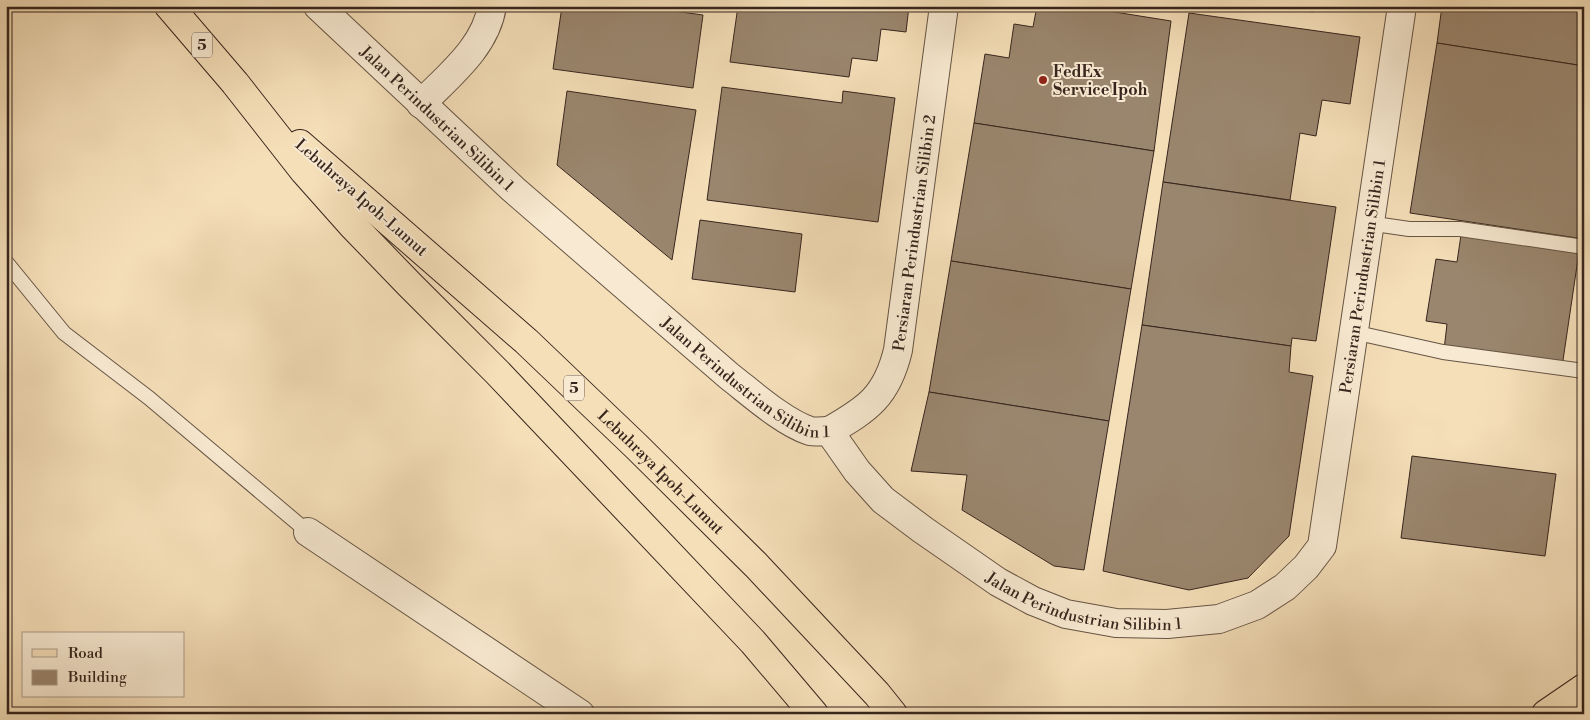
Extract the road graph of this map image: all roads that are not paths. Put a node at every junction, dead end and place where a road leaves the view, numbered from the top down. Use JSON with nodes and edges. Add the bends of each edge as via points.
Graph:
{"nodes":[{"id":1,"x":169,"y":6,"type":"edge"},
{"id":2,"x":318,"y":6,"type":"edge"},
{"id":3,"x":492,"y":6,"type":"edge"},
{"id":4,"x":944,"y":6,"type":"edge"},
{"id":5,"x":1402,"y":6,"type":"edge"},
{"id":6,"x":235,"y":83,"type":"junction"},
{"id":7,"x":421,"y":104,"type":"junction"},
{"id":8,"x":1368,"y":223,"type":"junction"},
{"id":9,"x":1584,"y":247,"type":"edge"},
{"id":10,"x":6,"y":262,"type":"edge"},
{"id":11,"x":1353,"y":332,"type":"junction"},
{"id":12,"x":1584,"y":371,"type":"edge"},
{"id":13,"x":829,"y":431,"type":"junction"},
{"id":14,"x":308,"y":532,"type":"joint"},
{"id":15,"x":1322,"y":546,"type":"joint"},
{"id":16,"x":753,"y":642,"type":"junction"},
{"id":17,"x":1584,"y":688,"type":"edge"},
{"id":18,"x":885,"y":704,"type":"edge"},
{"id":19,"x":580,"y":714,"type":"edge"},
{"id":20,"x":814,"y":714,"type":"edge"},
{"id":21,"x":833,"y":714,"type":"edge"},
{"id":22,"x":898,"y":714,"type":"edge"},
{"id":23,"x":1546,"y":714,"type":"edge"}],
"edges":[{"from":1,"to":6,"type":"main road","name":"Lebuhraya Ipoh-Lumut","number":"5"},
{"from":2,"to":7,"type":"street","name":"Jalan Perindustrian Silibin 1"},
{"from":3,"to":7,"type":"street","via":[[483,34],[475,46]]},
{"from":4,"to":13,"type":"street","name":"Persiaran Perindustrian Silibin 2","via":[[898,350],[885,387],[873,402]]},
{"from":5,"to":8,"type":"street","name":"Persiaran Perindustrian Silibin 1"},
{"from":6,"to":16,"type":"main road","name":"Lebuhraya Ipoh-Lumut","number":"5","via":[[304,171],[352,225]]},
{"from":6,"to":18,"type":"main road","name":"Lebuhraya Ipoh-Lumut","number":"5","via":[[526,341],[636,446],[756,565]]},
{"from":7,"to":13,"type":"street","name":"Jalan Perindustrian Silibin 1","via":[[513,189],[729,376],[793,423],[811,431]]},
{"from":8,"to":9,"type":"lane","via":[[1409,229],[1460,229]]},
{"from":8,"to":11,"type":"street","name":"Persiaran Perindustrian Silibin 1"},
{"from":10,"to":14,"type":"lane","via":[[64,333],[149,398]]},
{"from":11,"to":12,"type":"lane","via":[[1443,352]]},
{"from":11,"to":15,"type":"street","name":"Persiaran Perindustrian Silibin 1"},
{"from":13,"to":15,"type":"street","name":"Jalan Perindustrian Silibin 1","via":[[857,471],[884,500],[922,530],[998,582],[1066,614],[1116,623],[1167,624],[1219,619],[1256,605],[1285,587]]},
{"from":14,"to":19,"type":"street"},
{"from":16,"to":20,"type":"main road","name":"Lebuhraya Ipoh-Lumut","number":"5"},
{"from":16,"to":21,"type":"main road"},
{"from":17,"to":23,"type":"main road"},
{"from":18,"to":22,"type":"main road","name":"Lebuhraya Ipoh-Lumut"}]}
